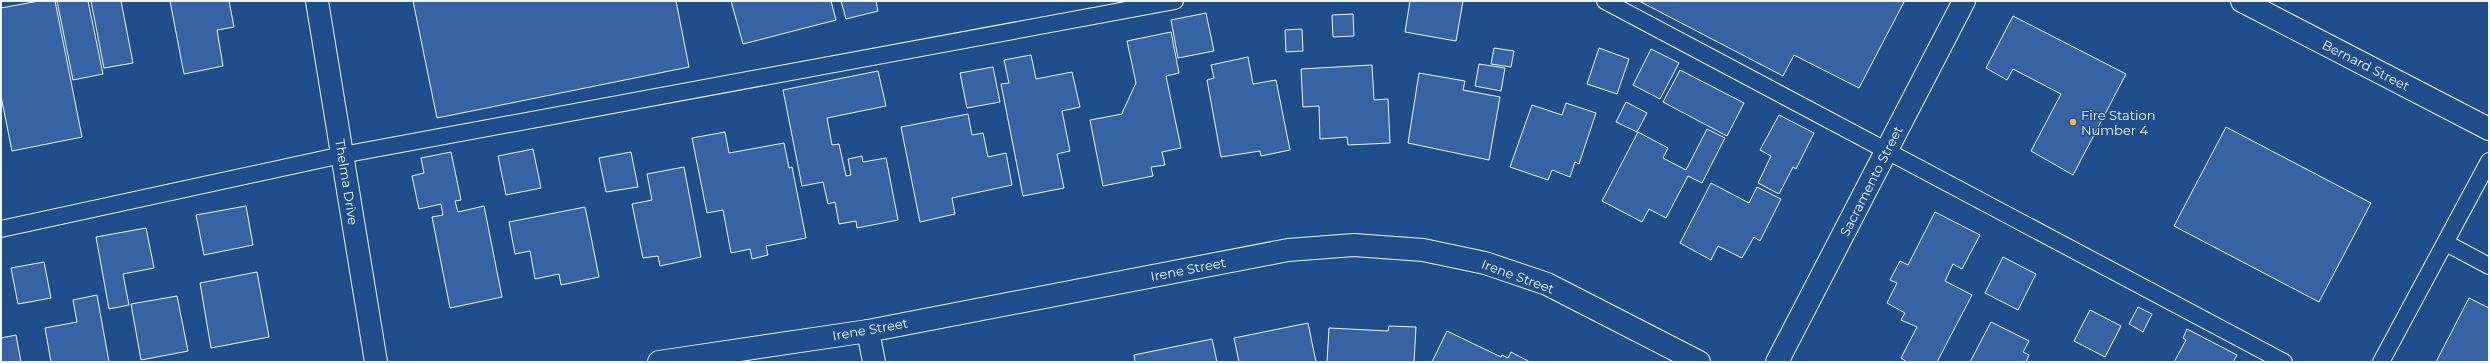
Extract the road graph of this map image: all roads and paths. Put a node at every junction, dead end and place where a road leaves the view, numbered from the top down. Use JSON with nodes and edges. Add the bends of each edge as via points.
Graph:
{"nodes":[{"id":1,"x":317,"y":1,"type":"edge"},
{"id":2,"x":1175,"y":1,"type":"edge"},
{"id":3,"x":1604,"y":1,"type":"edge"},
{"id":4,"x":1964,"y":1,"type":"edge"},
{"id":5,"x":2242,"y":1,"type":"edge"},
{"id":6,"x":2489,"y":129,"type":"edge"},
{"id":7,"x":1886,"y":152,"type":"junction"},
{"id":8,"x":342,"y":155,"type":"junction"},
{"id":9,"x":2489,"y":161,"type":"edge"},
{"id":10,"x":1,"y":229,"type":"edge"},
{"id":11,"x":2446,"y":243,"type":"junction"},
{"id":12,"x":2489,"y":266,"type":"edge"},
{"id":13,"x":868,"y":331,"type":"junction"},
{"id":14,"x":376,"y":362,"type":"edge"},
{"id":15,"x":659,"y":362,"type":"edge"},
{"id":16,"x":874,"y":362,"type":"edge"},
{"id":17,"x":1699,"y":362,"type":"edge"},
{"id":18,"x":1777,"y":362,"type":"edge"},
{"id":19,"x":2284,"y":362,"type":"edge"},
{"id":20,"x":2381,"y":362,"type":"edge"}],
"edges":[{"from":1,"to":8,"type":"street","name":"Thelma Drive"},
{"from":2,"to":8,"type":"lane"},
{"from":3,"to":7,"type":"lane"},
{"from":4,"to":7,"type":"street","name":"Sacramento Street"},
{"from":5,"to":6,"type":"street","name":"Bernard Street"},
{"from":7,"to":18,"type":"street","name":"Sacramento Street"},
{"from":7,"to":19,"type":"lane"},
{"from":8,"to":10,"type":"lane"},
{"from":8,"to":14,"type":"street","name":"Thelma Drive"},
{"from":9,"to":11,"type":"lane"},
{"from":11,"to":12,"type":"lane"},
{"from":11,"to":20,"type":"lane"},
{"from":13,"to":15,"type":"street","name":"Irene Street"},
{"from":13,"to":16,"type":"street"},
{"from":13,"to":17,"type":"street","name":"Irene Street","via":[[1288,250],[1354,245],[1423,250],[1485,263],[1548,284]]}]}
